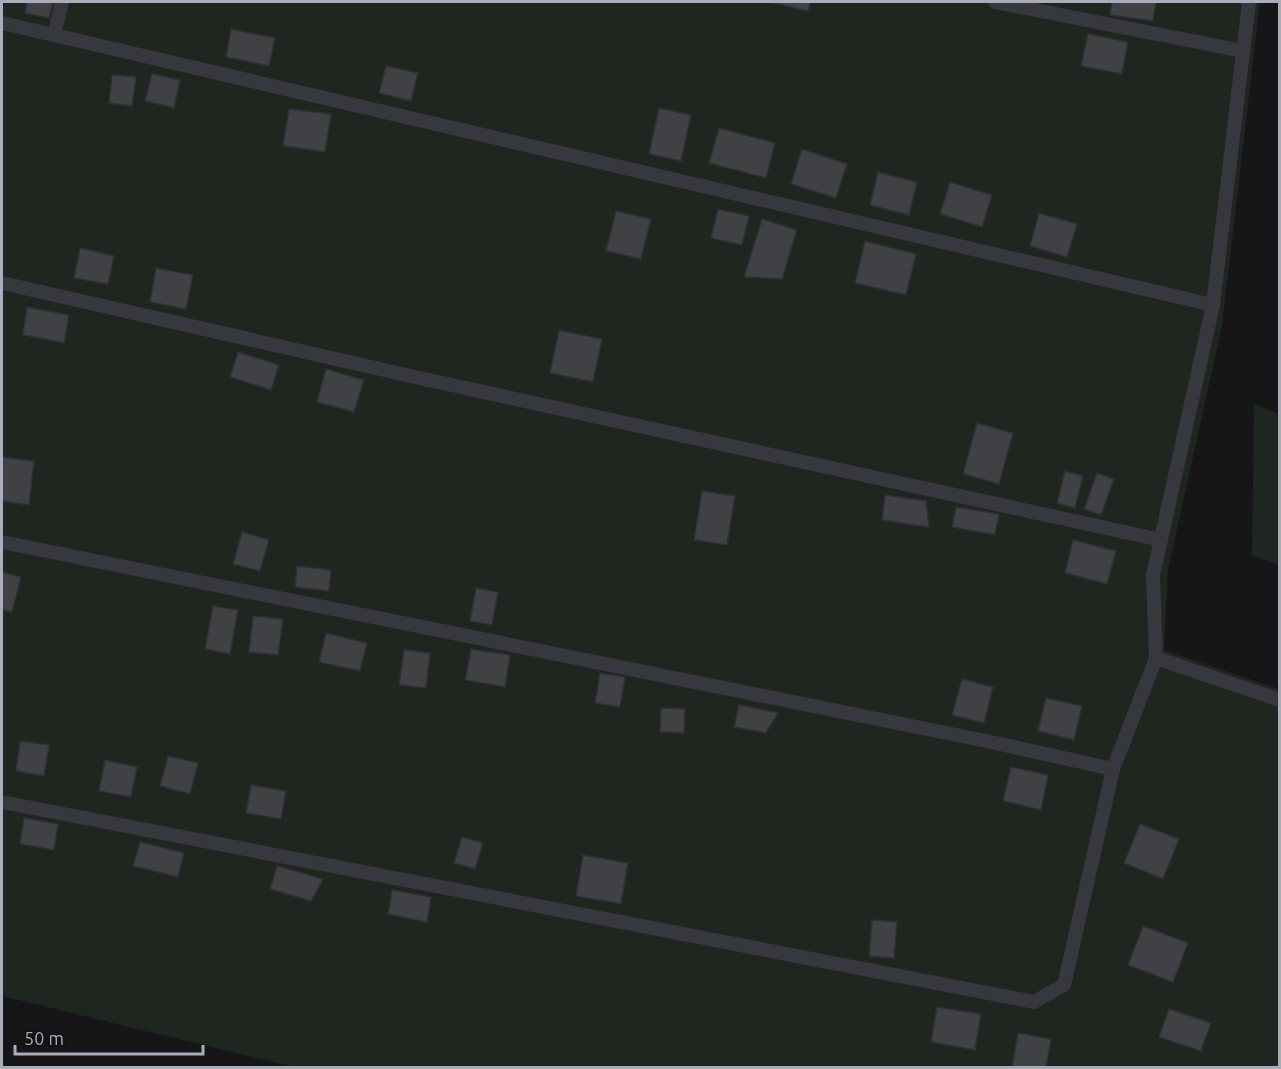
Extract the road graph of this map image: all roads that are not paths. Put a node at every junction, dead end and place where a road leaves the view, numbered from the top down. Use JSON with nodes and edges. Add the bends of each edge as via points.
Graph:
{"nodes":[{"id":1,"x":62,"y":2,"type":"edge"},
{"id":2,"x":995,"y":2,"type":"edge"},
{"id":3,"x":1249,"y":2,"type":"edge"},
{"id":4,"x":2,"y":23,"type":"edge"},
{"id":5,"x":54,"y":35,"type":"junction"},
{"id":6,"x":1243,"y":51,"type":"junction"},
{"id":7,"x":2,"y":283,"type":"edge"},
{"id":8,"x":1213,"y":304,"type":"junction"},
{"id":9,"x":1161,"y":540,"type":"junction"},
{"id":10,"x":2,"y":542,"type":"edge"},
{"id":11,"x":1156,"y":658,"type":"junction"},
{"id":12,"x":1280,"y":700,"type":"edge"},
{"id":13,"x":1113,"y":770,"type":"junction"},
{"id":14,"x":2,"y":802,"type":"edge"}],
"edges":[{"from":1,"to":5,"type":"lane"},
{"from":2,"to":6,"type":"lane"},
{"from":3,"to":6,"type":"lane"},
{"from":4,"to":5,"type":"lane"},
{"from":5,"to":8,"type":"lane"},
{"from":6,"to":8,"type":"lane"},
{"from":7,"to":9,"type":"lane"},
{"from":8,"to":9,"type":"lane"},
{"from":9,"to":11,"type":"lane","via":[[1153,575]]},
{"from":10,"to":13,"type":"lane","via":[[992,742]]},
{"from":11,"to":12,"type":"lane"},
{"from":11,"to":13,"type":"lane"},
{"from":13,"to":14,"type":"lane","via":[[1064,985],[1034,1002]]}]}
